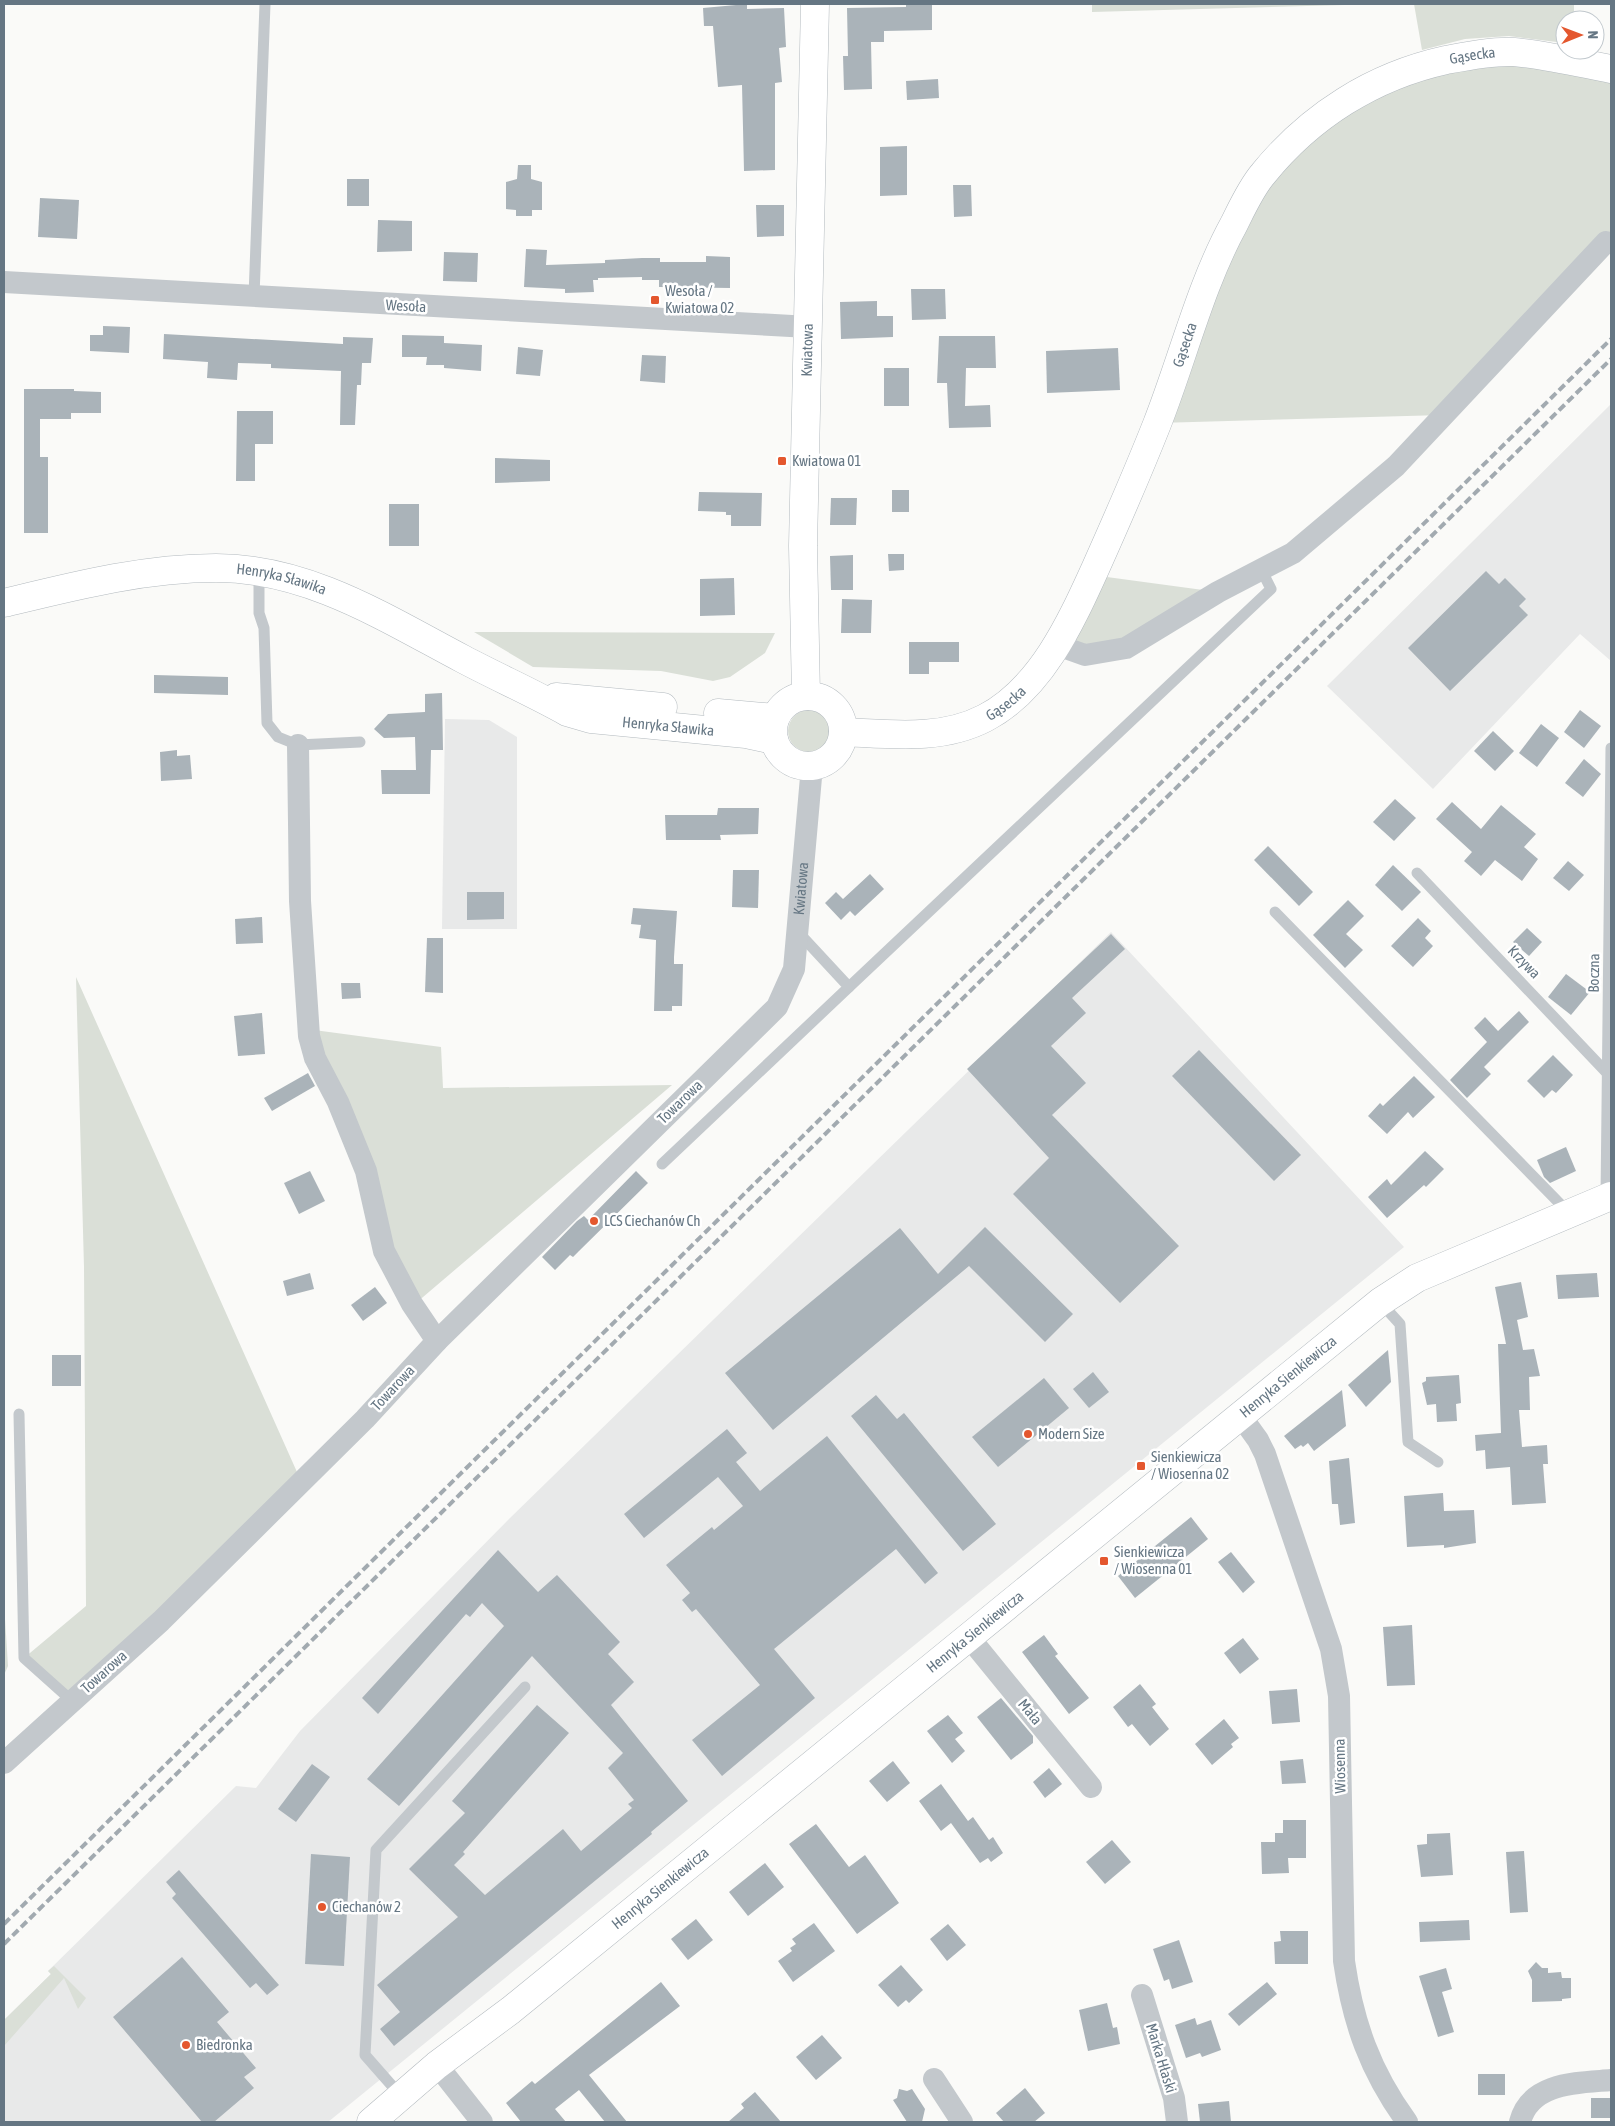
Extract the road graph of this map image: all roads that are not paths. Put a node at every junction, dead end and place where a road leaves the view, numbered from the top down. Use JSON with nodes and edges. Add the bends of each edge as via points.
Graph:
{"nodes":[{"id":1,"x":265,"y":4,"type":"edge"},
{"id":2,"x":815,"y":4,"type":"edge"},
{"id":3,"x":1611,"y":69,"type":"edge"},
{"id":4,"x":1606,"y":242,"type":"dead end"},
{"id":5,"x":4,"y":282,"type":"edge"},
{"id":6,"x":254,"y":296,"type":"junction"},
{"id":7,"x":809,"y":327,"type":"junction"},
{"id":8,"x":1262,"y":571,"type":"junction"},
{"id":9,"x":259,"y":572,"type":"junction"},
{"id":10,"x":4,"y":603,"type":"edge"},
{"id":11,"x":1057,"y":645,"type":"junction"},
{"id":12,"x":806,"y":696,"type":"junction"},
{"id":13,"x":774,"y":729,"type":"junction"},
{"id":14,"x":843,"y":732,"type":"junction"},
{"id":15,"x":360,"y":742,"type":"dead end"},
{"id":16,"x":298,"y":745,"type":"junction"},
{"id":17,"x":1611,"y":748,"type":"edge"},
{"id":18,"x":812,"y":766,"type":"junction"},
{"id":19,"x":1417,"y":873,"type":"dead end"},
{"id":20,"x":1275,"y":912,"type":"dead end"},
{"id":21,"x":798,"y":932,"type":"junction"},
{"id":22,"x":849,"y":987,"type":"junction"},
{"id":23,"x":777,"y":1007,"type":"joint"},
{"id":24,"x":1607,"y":1073,"type":"junction"},
{"id":25,"x":662,"y":1164,"type":"dead end"},
{"id":26,"x":1608,"y":1197,"type":"edge"},
{"id":27,"x":1570,"y":1213,"type":"junction"},
{"id":28,"x":1380,"y":1302,"type":"junction"},
{"id":29,"x":437,"y":1342,"type":"junction"},
{"id":30,"x":19,"y":1414,"type":"dead end"},
{"id":31,"x":1240,"y":1415,"type":"junction"},
{"id":32,"x":1438,"y":1462,"type":"dead end"},
{"id":33,"x":968,"y":1636,"type":"junction"},
{"id":34,"x":525,"y":1687,"type":"dead end"},
{"id":35,"x":72,"y":1701,"type":"junction"},
{"id":36,"x":4,"y":1763,"type":"edge"},
{"id":37,"x":1090,"y":1787,"type":"dead end"},
{"id":38,"x":1142,"y":1995,"type":"dead end"},
{"id":39,"x":436,"y":2065,"type":"junction"},
{"id":40,"x":934,"y":2079,"type":"dead end"},
{"id":41,"x":1611,"y":2080,"type":"edge"},
{"id":42,"x":402,"y":2097,"type":"junction"},
{"id":43,"x":371,"y":2122,"type":"edge"},
{"id":44,"x":482,"y":2122,"type":"edge"},
{"id":45,"x":962,"y":2122,"type":"edge"},
{"id":46,"x":1176,"y":2122,"type":"edge"},
{"id":47,"x":1407,"y":2122,"type":"edge"},
{"id":48,"x":1520,"y":2122,"type":"edge"}],
"edges":[{"from":1,"to":6,"type":"lane"},
{"from":2,"to":7,"type":"street","name":"Kwiatowa"},
{"from":3,"to":11,"type":"street","name":"Gąsecka","via":[[1512,52],[1465,56],[1381,80],[1338,104],[1297,137],[1261,176],[1232,226],[1126,500]]},
{"from":4,"to":8,"type":"street","via":[[1396,466],[1293,553]]},
{"from":5,"to":6,"type":"street","name":"Wesoła"},
{"from":6,"to":7,"type":"street","name":"Wesoła"},
{"from":7,"to":12,"type":"street","name":"Kwiatowa","via":[[803,546]]},
{"from":8,"to":11,"type":"street","via":[[1218,592],[1126,648],[1085,656]]},
{"from":8,"to":22,"type":"lane","via":[[1271,589]]},
{"from":9,"to":10,"type":"street","name":"Henryka Sławika","via":[[218,568],[172,570],[111,578]]},
{"from":9,"to":13,"type":"street","name":"Henryka Sławika","via":[[304,581],[353,600],[568,712],[591,718],[746,734]]},
{"from":9,"to":16,"type":"lane","via":[[267,723],[278,737]]},
{"from":11,"to":14,"type":"street","name":"Gąsecka","via":[[1017,697],[985,718],[951,732],[914,735]]},
{"from":12,"to":13,"type":"street","via":[[786,704]]},
{"from":12,"to":14,"type":"street","via":[[831,705],[838,713]]},
{"from":13,"to":18,"type":"street","via":[[784,757],[797,764]]},
{"from":14,"to":18,"type":"street","via":[[837,751],[826,761]]},
{"from":15,"to":16,"type":"lane"},
{"from":16,"to":29,"type":"street","via":[[300,901],[309,1036],[315,1058],[338,1102],[366,1171],[384,1251]]},
{"from":17,"to":24,"type":"lane","name":"Boczna"},
{"from":18,"to":21,"type":"street","name":"Kwiatowa"},
{"from":19,"to":24,"type":"lane","name":"Krzywa"},
{"from":20,"to":27,"type":"lane"},
{"from":21,"to":22,"type":"lane"},
{"from":21,"to":23,"type":"street","name":"Kwiatowa","via":[[794,969]]},
{"from":22,"to":25,"type":"lane"},
{"from":23,"to":29,"type":"street","name":"Towarowa"},
{"from":24,"to":26,"type":"lane","name":"Boczna"},
{"from":26,"to":27,"type":"street","name":"Henryka Sienkiewicza"},
{"from":27,"to":28,"type":"street","name":"Henryka Sienkiewicza","via":[[1418,1278]]},
{"from":28,"to":31,"type":"street","name":"Henryka Sienkiewicza"},
{"from":28,"to":32,"type":"lane","via":[[1400,1324],[1408,1442]]},
{"from":29,"to":35,"type":"street","name":"Towarowa","via":[[365,1419],[161,1621]]},
{"from":30,"to":35,"type":"lane","via":[[24,1658]]},
{"from":31,"to":33,"type":"street","name":"Henryka Sienkiewicza"},
{"from":31,"to":47,"type":"street","name":"Wiosenna","via":[[1265,1454],[1331,1649],[1339,1696],[1344,1961],[1350,2000],[1360,2037],[1375,2070]]},
{"from":33,"to":37,"type":"street","name":"Mała"},
{"from":33,"to":39,"type":"street","name":"Henryka Sienkiewicza","via":[[511,2010]]},
{"from":34,"to":42,"type":"lane","via":[[376,1850],[365,2055]]},
{"from":35,"to":36,"type":"street","name":"Towarowa"},
{"from":38,"to":46,"type":"street","name":"Marka Hłaski","via":[[1174,2098]]},
{"from":39,"to":42,"type":"street","name":"Henryka Sienkiewicza"},
{"from":39,"to":44,"type":"street"},
{"from":40,"to":45,"type":"street"},
{"from":41,"to":48,"type":"street","via":[[1566,2084],[1548,2090],[1531,2100]]},
{"from":42,"to":43,"type":"street","name":"Henryka Sienkiewicza"}]}
